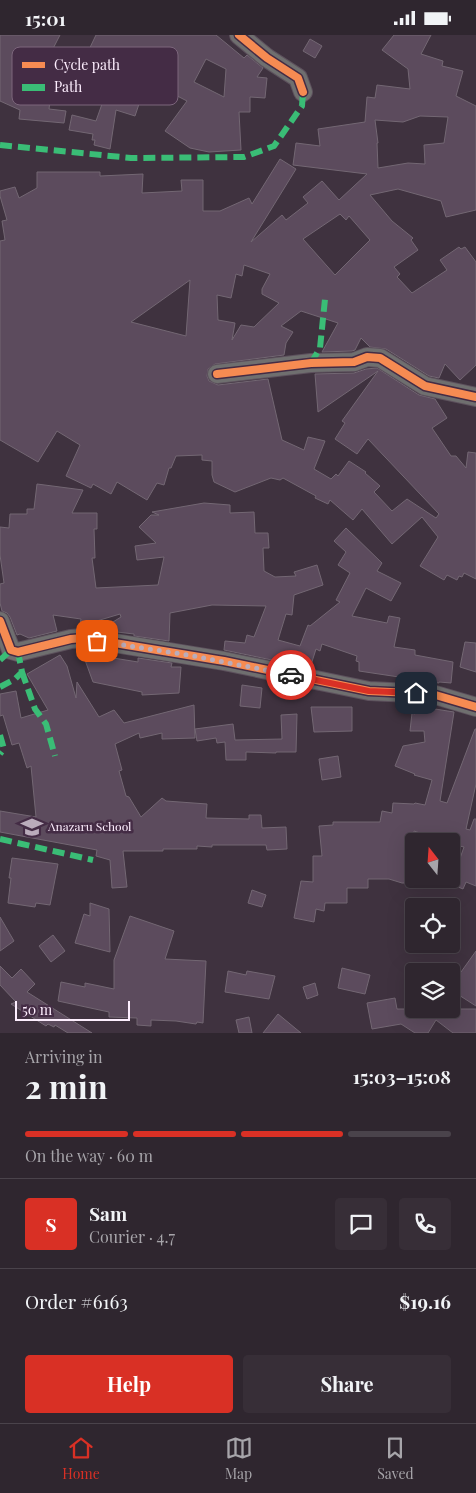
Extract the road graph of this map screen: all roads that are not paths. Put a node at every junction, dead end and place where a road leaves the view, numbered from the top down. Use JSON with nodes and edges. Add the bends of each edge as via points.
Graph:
{"nodes":[{"id":1,"x":239,"y":35,"type":"edge"},
{"id":2,"x":303,"y":92,"type":"dead end"},
{"id":3,"x":217,"y":374,"type":"dead end"},
{"id":4,"x":476,"y":397,"type":"edge"},
{"id":5,"x":0,"y":621,"type":"edge"},
{"id":6,"x":476,"y":707,"type":"edge"}],
"edges":[{"from":1,"to":2,"type":"street","via":[[298,78]]},
{"from":3,"to":4,"type":"street","via":[[380,358],[425,386]]},
{"from":5,"to":6,"type":"street","via":[[11,650],[18,652],[84,638],[224,661],[369,691],[432,693]]}]}
